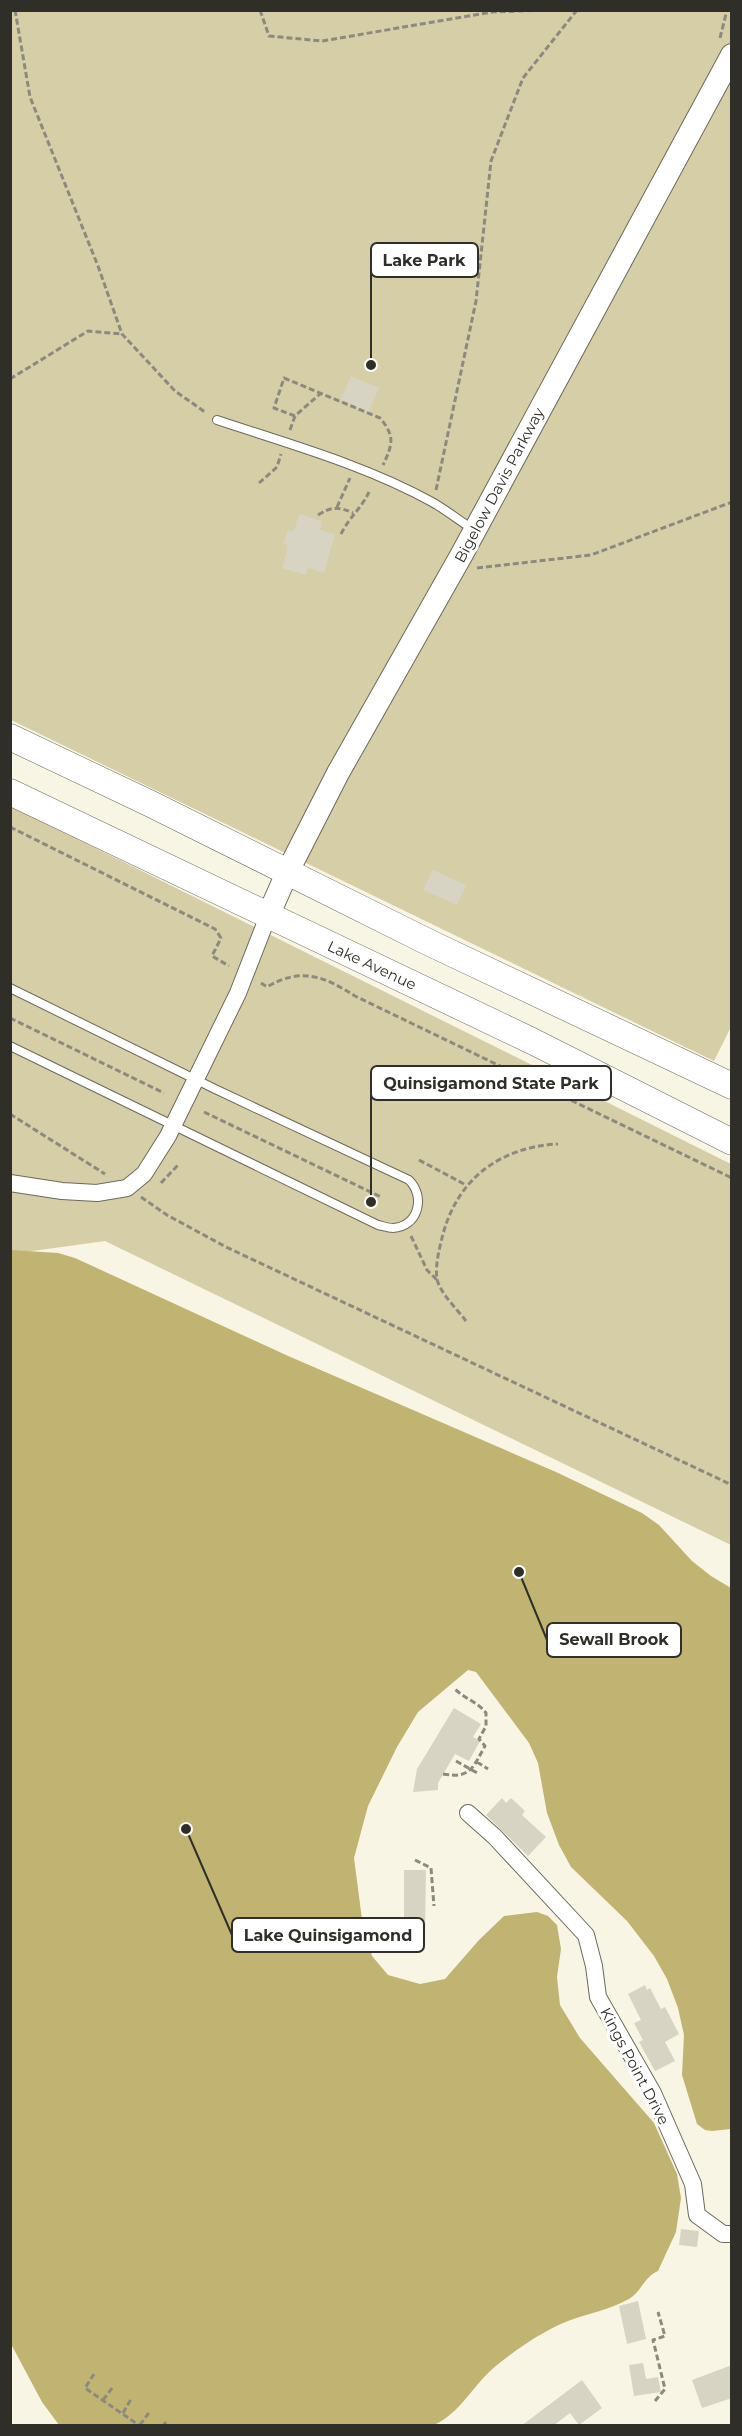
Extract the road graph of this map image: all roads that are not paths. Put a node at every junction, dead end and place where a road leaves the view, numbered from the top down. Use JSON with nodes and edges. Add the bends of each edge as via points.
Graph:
{"nodes":[{"id":1,"x":725,"y":48,"type":"edge"},
{"id":2,"x":217,"y":420,"type":"road end"},
{"id":3,"x":474,"y":530,"type":"junction"},
{"id":4,"x":10,"y":737,"type":"edge"},
{"id":5,"x":10,"y":792,"type":"edge"},
{"id":6,"x":287,"y":873,"type":"junction"},
{"id":7,"x":268,"y":916,"type":"junction"},
{"id":8,"x":10,"y":988,"type":"edge"},
{"id":9,"x":10,"y":1046,"type":"edge"},
{"id":10,"x":196,"y":1079,"type":"junction"},
{"id":11,"x":732,"y":1086,"type":"edge"},
{"id":12,"x":174,"y":1125,"type":"junction"},
{"id":13,"x":732,"y":1142,"type":"edge"},
{"id":14,"x":10,"y":1183,"type":"edge"},
{"id":15,"x":468,"y":1813,"type":"dead end"},
{"id":16,"x":732,"y":2234,"type":"edge"}],
"edges":[{"from":1,"to":3,"type":"main road","name":"Bigelow Davis Parkway"},
{"from":2,"to":3,"type":"lane","via":[[377,477],[434,503]]},
{"from":3,"to":6,"type":"main road","name":"Bigelow Davis Parkway","via":[[338,773]]},
{"from":4,"to":6,"type":"main road"},
{"from":5,"to":7,"type":"main road","name":"Lake Avenue"},
{"from":6,"to":7,"type":"main road","name":"Bigelow Davis Parkway"},
{"from":6,"to":11,"type":"main road"},
{"from":7,"to":10,"type":"street","via":[[246,975]]},
{"from":7,"to":13,"type":"main road","name":"Lake Avenue","via":[[532,1041]]},
{"from":8,"to":10,"type":"lane"},
{"from":9,"to":12,"type":"lane"},
{"from":10,"to":12,"type":"street"},
{"from":10,"to":12,"type":"lane","via":[[409,1180],[418,1194],[417,1212],[400,1226],[378,1225]]},
{"from":12,"to":14,"type":"street","via":[[152,1165],[127,1188],[97,1193]]},
{"from":15,"to":16,"type":"street","name":"Kings Point Drive","via":[[586,1935],[598,1997],[653,2093],[693,2184],[697,2215],[723,2234]]}]}
